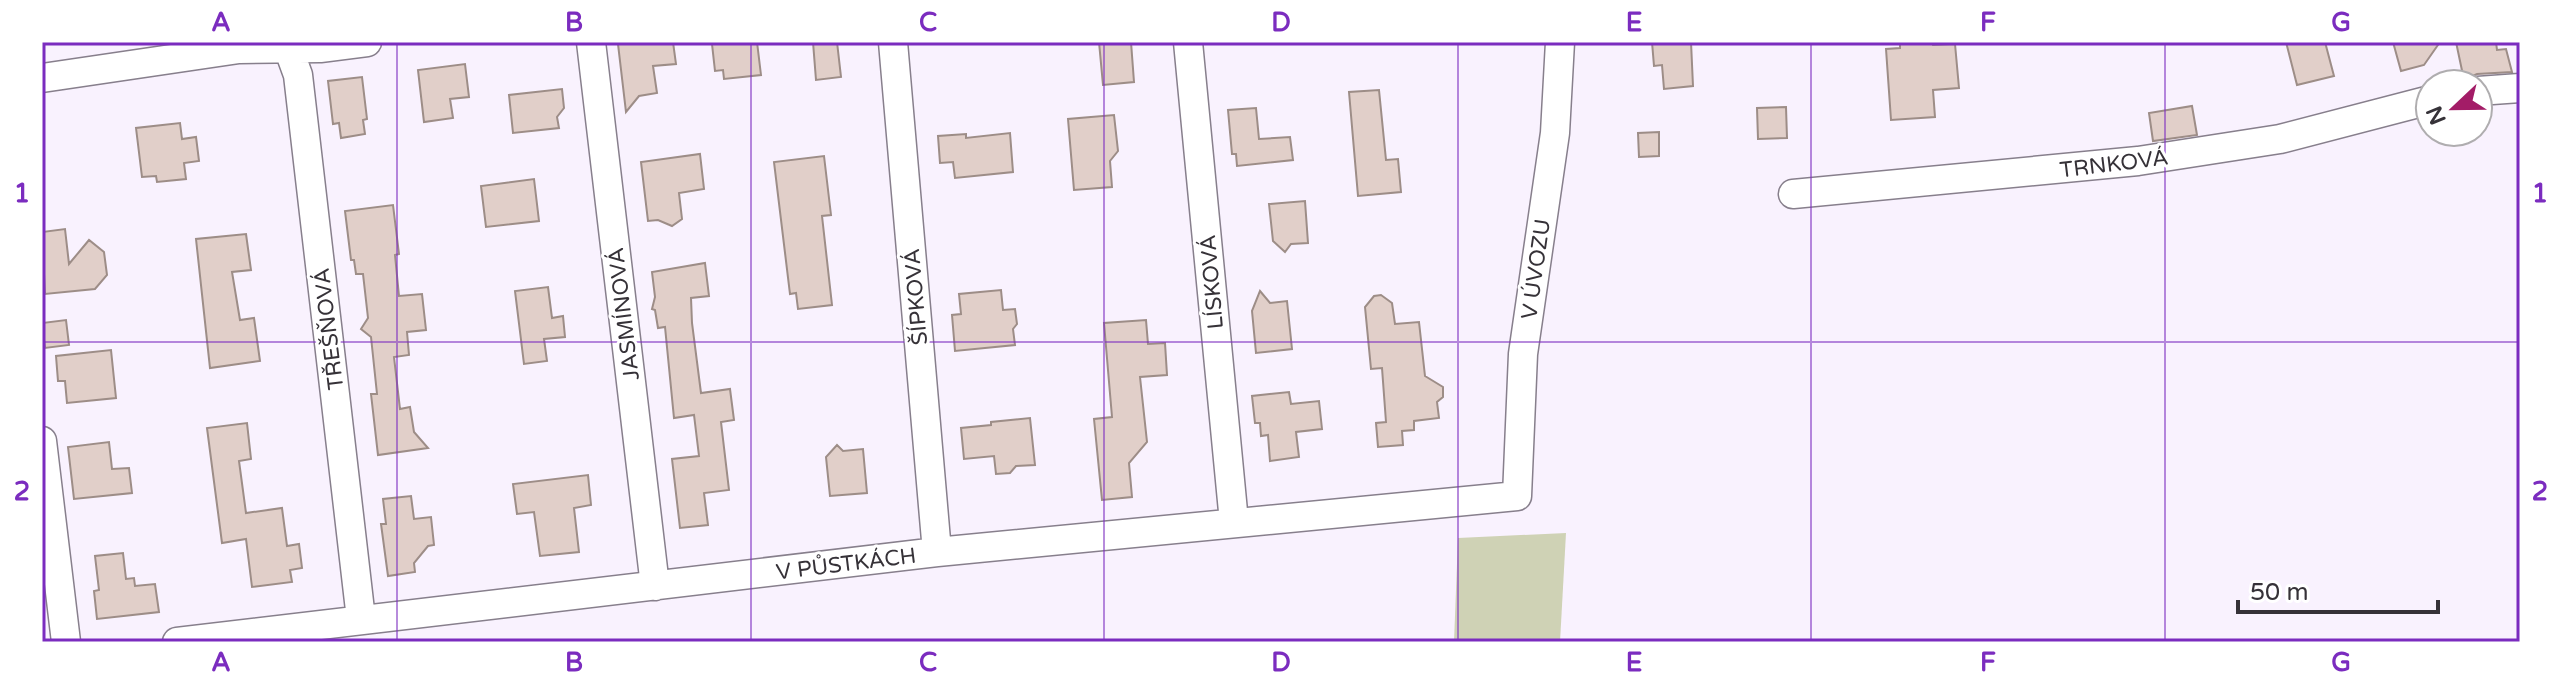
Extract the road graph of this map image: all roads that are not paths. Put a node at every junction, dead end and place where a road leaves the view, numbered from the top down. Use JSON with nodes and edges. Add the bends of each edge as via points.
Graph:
{"nodes":[{"id":1,"x":367,"y":42,"type":"edge"},
{"id":2,"x":591,"y":42,"type":"edge"},
{"id":3,"x":893,"y":42,"type":"edge"},
{"id":4,"x":1188,"y":42,"type":"edge"},
{"id":5,"x":1560,"y":42,"type":"edge"},
{"id":6,"x":286,"y":45,"type":"edge"},
{"id":7,"x":42,"y":78,"type":"edge"},
{"id":8,"x":2520,"y":88,"type":"edge"},
{"id":9,"x":2494,"y":90,"type":"edge"},
{"id":10,"x":2414,"y":104,"type":"edge"},
{"id":11,"x":1793,"y":194,"type":"dead end"},
{"id":12,"x":42,"y":441,"type":"edge"},
{"id":13,"x":1517,"y":496,"type":"joint"},
{"id":14,"x":1234,"y":522,"type":"junction"},
{"id":15,"x":937,"y":552,"type":"junction"},
{"id":16,"x":655,"y":586,"type":"junction"},
{"id":17,"x":361,"y":619,"type":"junction"},
{"id":18,"x":66,"y":642,"type":"edge"},
{"id":19,"x":177,"y":642,"type":"edge"}],
"edges":[{"from":1,"to":6,"type":"street","via":[[320,48]]},
{"from":2,"to":16,"type":"street","name":"JASMÍNOVÁ"},
{"from":3,"to":15,"type":"street","name":"ŠÍPKOVÁ"},
{"from":4,"to":14,"type":"street","name":"LÍSKOVÁ"},
{"from":5,"to":13,"type":"street","name":"V ÚVOZU","via":[[1555,133],[1523,354]]},
{"from":6,"to":7,"type":"street"},
{"from":6,"to":17,"type":"street","name":"TŘEŠŇOVÁ","via":[[298,75]]},
{"from":8,"to":9,"type":"street"},
{"from":10,"to":11,"type":"street","name":"TRNKOVÁ","via":[[2280,139],[2138,161]]},
{"from":12,"to":18,"type":"street"},
{"from":13,"to":14,"type":"street","name":"V PŮSTKÁCH"},
{"from":14,"to":15,"type":"street","name":"V PŮSTKÁCH"},
{"from":15,"to":16,"type":"street","name":"V PŮSTKÁCH"},
{"from":16,"to":17,"type":"street","name":"V PŮSTKÁCH"},
{"from":17,"to":19,"type":"street","name":"V PŮSTKÁCH"}]}
